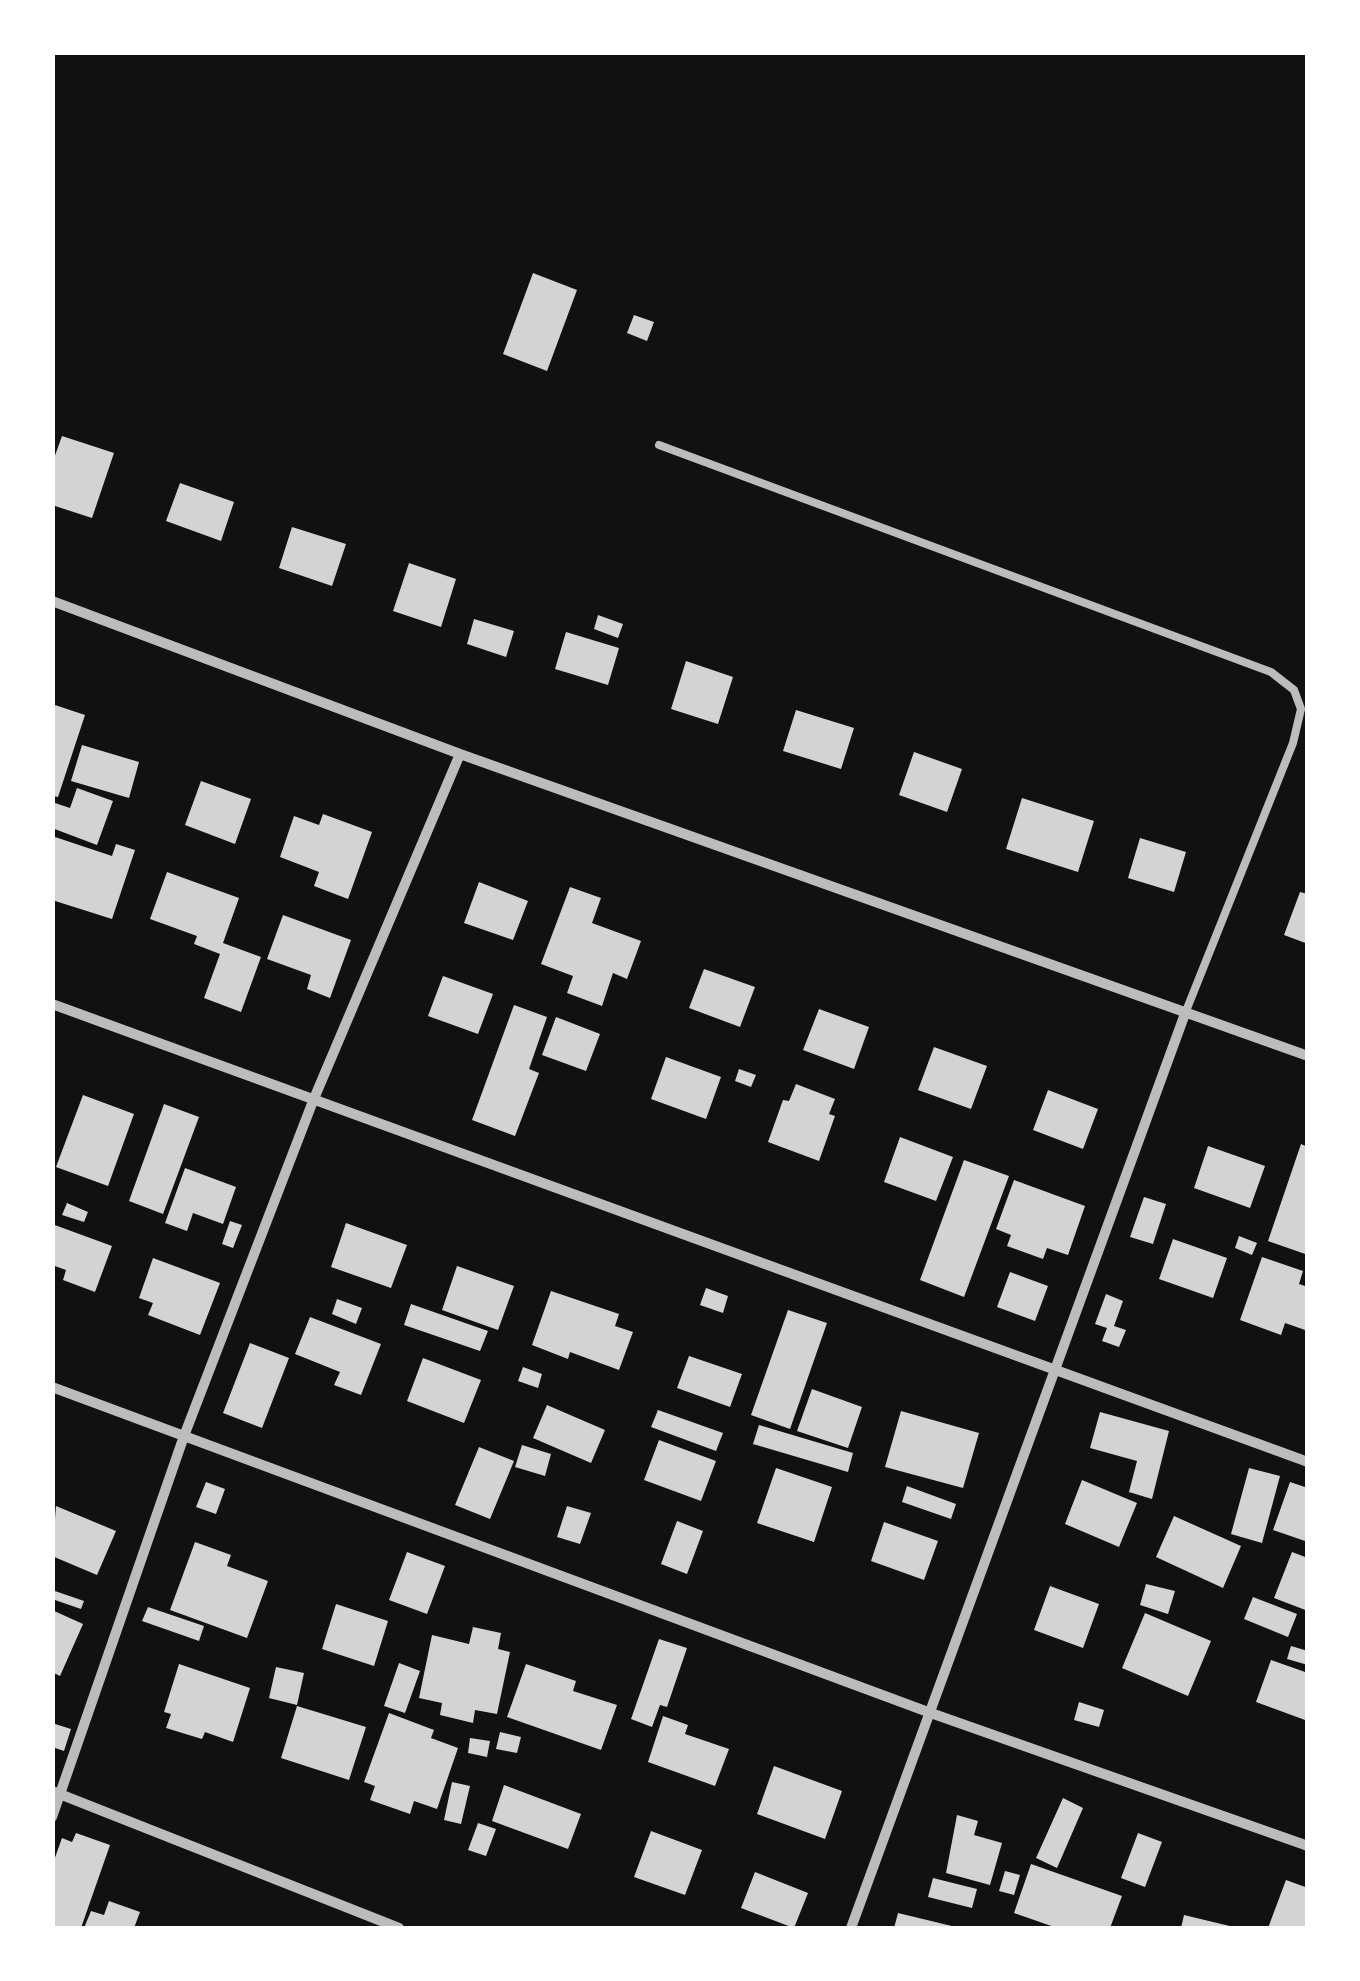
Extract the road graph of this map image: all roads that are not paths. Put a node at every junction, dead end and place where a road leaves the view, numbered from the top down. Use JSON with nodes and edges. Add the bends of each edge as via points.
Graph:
{"nodes":[{"id":1,"x":659,"y":445,"type":"dead end"},
{"id":2,"x":52,"y":602,"type":"edge"},
{"id":3,"x":460,"y":754,"type":"junction"},
{"id":4,"x":52,"y":1004,"type":"edge"},
{"id":5,"x":1186,"y":1011,"type":"junction"},
{"id":6,"x":1308,"y":1056,"type":"edge"},
{"id":7,"x":313,"y":1101,"type":"junction"},
{"id":8,"x":1058,"y":1369,"type":"junction"},
{"id":9,"x":52,"y":1388,"type":"edge"},
{"id":10,"x":184,"y":1436,"type":"junction"},
{"id":11,"x":1308,"y":1462,"type":"edge"},
{"id":12,"x":928,"y":1712,"type":"junction"},
{"id":13,"x":57,"y":1792,"type":"edge"},
{"id":14,"x":52,"y":1817,"type":"edge"},
{"id":15,"x":1308,"y":1846,"type":"edge"},
{"id":16,"x":399,"y":1928,"type":"edge"},
{"id":17,"x":851,"y":1928,"type":"edge"}],
"edges":[{"from":1,"to":5,"type":"lane","via":[[1270,672],[1294,690],[1301,709],[1293,743]]},
{"from":2,"to":3,"type":"street"},
{"from":3,"to":5,"type":"street"},
{"from":3,"to":7,"type":"street"},
{"from":4,"to":7,"type":"street"},
{"from":5,"to":6,"type":"street"},
{"from":5,"to":8,"type":"street"},
{"from":7,"to":8,"type":"street"},
{"from":7,"to":10,"type":"street"},
{"from":8,"to":11,"type":"street"},
{"from":8,"to":12,"type":"street"},
{"from":9,"to":10,"type":"street"},
{"from":10,"to":12,"type":"street"},
{"from":10,"to":13,"type":"street"},
{"from":12,"to":15,"type":"street"},
{"from":12,"to":17,"type":"street"},
{"from":13,"to":14,"type":"street"},
{"from":13,"to":16,"type":"street"}]}
